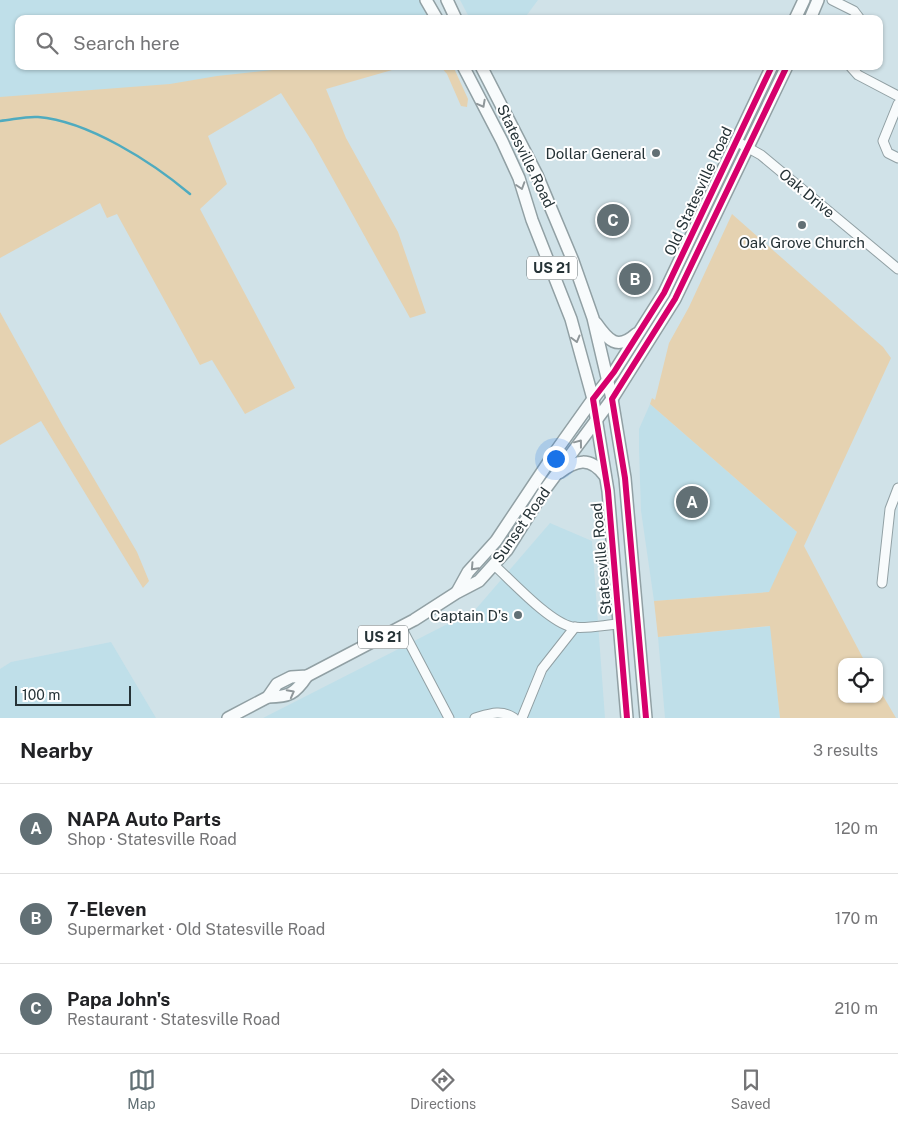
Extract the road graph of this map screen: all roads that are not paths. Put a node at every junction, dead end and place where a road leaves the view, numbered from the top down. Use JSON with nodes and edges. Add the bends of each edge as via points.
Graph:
{"nodes":[{"id":1,"x":426,"y":0,"type":"edge"},
{"id":2,"x":447,"y":0,"type":"edge"},
{"id":3,"x":804,"y":0,"type":"edge"},
{"id":4,"x":818,"y":0,"type":"edge"},
{"id":5,"x":832,"y":0,"type":"edge"},
{"id":6,"x":435,"y":15,"type":"edge"},
{"id":7,"x":454,"y":15,"type":"edge"},
{"id":8,"x":797,"y":15,"type":"edge"},
{"id":9,"x":812,"y":15,"type":"edge"},
{"id":10,"x":857,"y":15,"type":"edge"},
{"id":11,"x":465,"y":70,"type":"edge"},
{"id":12,"x":483,"y":70,"type":"edge"},
{"id":13,"x":770,"y":70,"type":"edge"},
{"id":14,"x":785,"y":70,"type":"edge"},
{"id":15,"x":854,"y":70,"type":"edge"},
{"id":16,"x":898,"y":96,"type":"edge"},
{"id":17,"x":898,"y":104,"type":"edge"},
{"id":18,"x":517,"y":135,"type":"junction"},
{"id":19,"x":502,"y":141,"type":"junction"},
{"id":20,"x":736,"y":141,"type":"junction"},
{"id":21,"x":749,"y":147,"type":"junction"},
{"id":22,"x":898,"y":158,"type":"edge"},
{"id":23,"x":898,"y":269,"type":"edge"},
{"id":24,"x":593,"y":318,"type":"junction"},
{"id":25,"x":641,"y":329,"type":"junction"},
{"id":26,"x":608,"y":382,"type":"junction"},
{"id":27,"x":592,"y":399,"type":"junction"},
{"id":28,"x":612,"y":399,"type":"junction"},
{"id":29,"x":597,"y":418,"type":"junction"},
{"id":30,"x":605,"y":477,"type":"junction"},
{"id":31,"x":554,"y":478,"type":"junction"},
{"id":32,"x":898,"y":488,"type":"edge"},
{"id":33,"x":494,"y":565,"type":"junction"},
{"id":34,"x":882,"y":583,"type":"dead end"},
{"id":35,"x":456,"y":593,"type":"junction"},
{"id":36,"x":619,"y":624,"type":"junction"},
{"id":37,"x":575,"y":627,"type":"junction"},
{"id":38,"x":400,"y":628,"type":"junction"},
{"id":39,"x":234,"y":717,"type":"edge"},
{"id":40,"x":449,"y":718,"type":"edge"},
{"id":41,"x":475,"y":718,"type":"edge"},
{"id":42,"x":514,"y":718,"type":"edge"},
{"id":43,"x":522,"y":718,"type":"edge"},
{"id":44,"x":628,"y":718,"type":"edge"},
{"id":45,"x":646,"y":718,"type":"edge"}],
"edges":[{"from":1,"to":6,"type":"main road"},
{"from":2,"to":7,"type":"main road"},
{"from":3,"to":8,"type":"main road"},
{"from":4,"to":9,"type":"main road"},
{"from":5,"to":10,"type":"street"},
{"from":11,"to":19,"type":"main road","name":"Statesville Road","number":"US 21","one_way":true},
{"from":12,"to":18,"type":"main road","name":"Statesville Road","number":"US 21"},
{"from":13,"to":20,"type":"main road","name":"Old Statesville Road"},
{"from":14,"to":21,"type":"main road","name":"Old Statesville Road"},
{"from":15,"to":16,"type":"street"},
{"from":17,"to":22,"type":"street","via":[[883,141],[888,153]]},
{"from":18,"to":19,"type":"main road"},
{"from":18,"to":24,"type":"main road","name":"Statesville Road","number":"US 21","via":[[553,211]]},
{"from":19,"to":27,"type":"main road","name":"Statesville Road","number":"US 21","one_way":true,"via":[[571,318]]},
{"from":20,"to":21,"type":"street","name":"Oak Drive"},
{"from":20,"to":25,"type":"main road","name":"Old Statesville Road","via":[[664,293]]},
{"from":21,"to":23,"type":"street","name":"Oak Drive"},
{"from":21,"to":28,"type":"main road","name":"Old Statesville Road","via":[[675,299]]},
{"from":24,"to":25,"type":"main road","via":[[610,340],[616,342],[630,340]]},
{"from":24,"to":26,"type":"main road","name":"Statesville Road","number":"US 21"},
{"from":25,"to":26,"type":"main road","name":"Old Statesville Road"},
{"from":26,"to":27,"type":"main road","name":"Old Statesville Road"},
{"from":26,"to":28,"type":"main road","name":"Statesville Road","number":"US 21"},
{"from":27,"to":29,"type":"main road","name":"Statesville Road"},
{"from":27,"to":35,"type":"main road","name":"Sunset Road","number":"US 21","one_way":true,"via":[[509,522],[468,572]]},
{"from":28,"to":29,"type":"main road","name":"Sunset Road","number":"US 21"},
{"from":28,"to":45,"type":"main road","name":"Statesville Road","via":[[625,478]]},
{"from":29,"to":30,"type":"main road","name":"Statesville Road"},
{"from":31,"to":29,"type":"main road","name":"Sunset Road","number":"US 21","one_way":true},
{"from":30,"to":31,"type":"main road","via":[[596,466],[583,462],[567,467]]},
{"from":30,"to":36,"type":"main road","name":"Statesville Road"},
{"from":31,"to":33,"type":"main road","name":"Sunset Road","number":"US 21"},
{"from":32,"to":34,"type":"street","via":[[889,518]]},
{"from":33,"to":35,"type":"main road","name":"Sunset Road","number":"US 21","via":[[480,581]]},
{"from":33,"to":37,"type":"street","via":[[548,613],[565,625]]},
{"from":35,"to":38,"type":"main road","name":"Sunset Road","number":"US 21"},
{"from":36,"to":37,"type":"street"},
{"from":36,"to":44,"type":"main road","name":"Statesville Road"},
{"from":37,"to":43,"type":"street","via":[[542,669]]},
{"from":38,"to":39,"type":"main road","name":"Sunset Road","number":"US 21","via":[[307,676],[298,690],[291,694],[268,697]]},
{"from":38,"to":40,"type":"street"},
{"from":41,"to":42,"type":"street","via":[[502,712]]}]}
